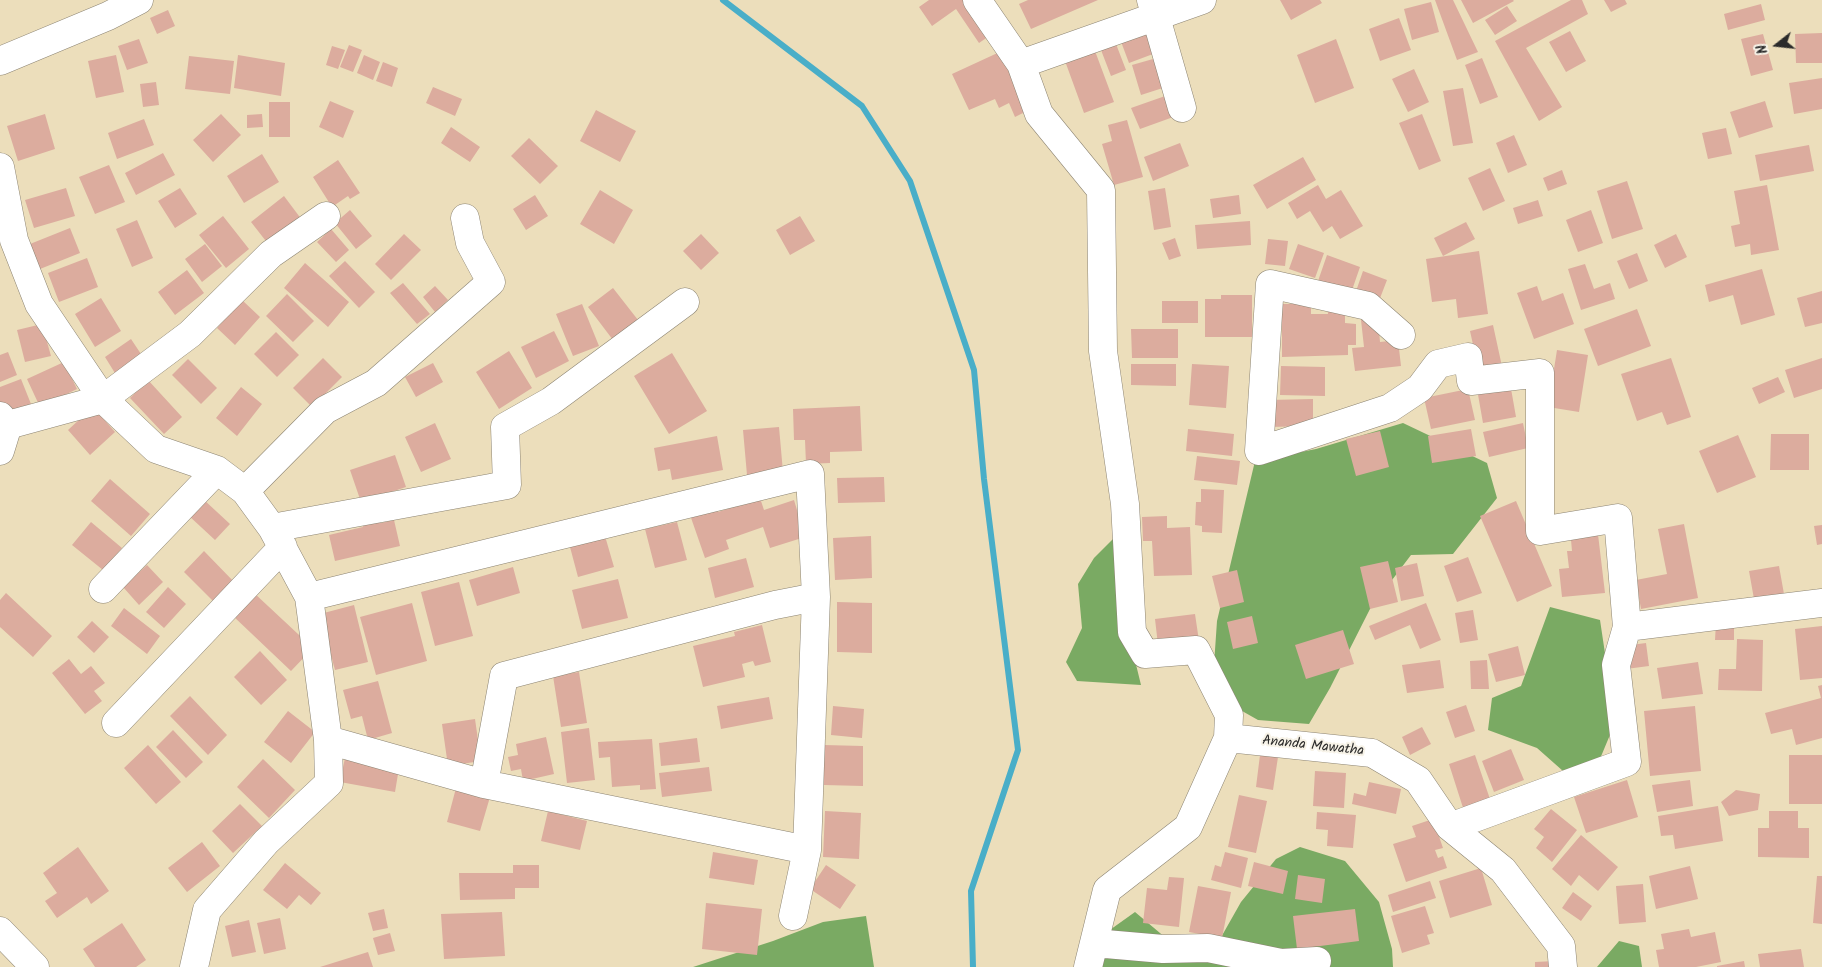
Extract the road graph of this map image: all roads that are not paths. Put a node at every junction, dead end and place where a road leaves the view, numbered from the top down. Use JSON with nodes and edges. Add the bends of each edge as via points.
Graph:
{"nodes":[{"id":1,"x":139,"y":0,"type":"edge"},
{"id":2,"x":977,"y":0,"type":"edge"},
{"id":3,"x":1202,"y":0,"type":"edge"},
{"id":4,"x":1154,"y":8,"type":"edge"},
{"id":5,"x":0,"y":62,"type":"edge"},
{"id":6,"x":1021,"y":64,"type":"junction"},
{"id":7,"x":1182,"y":108,"type":"dead end"},
{"id":8,"x":0,"y":167,"type":"edge"},
{"id":9,"x":326,"y":216,"type":"dead end"},
{"id":10,"x":465,"y":218,"type":"dead end"},
{"id":11,"x":685,"y":302,"type":"dead end"},
{"id":12,"x":1401,"y":335,"type":"dead end"},
{"id":13,"x":103,"y":399,"type":"junction"},
{"id":14,"x":4,"y":420,"type":"edge"},
{"id":15,"x":0,"y":451,"type":"edge"},
{"id":16,"x":218,"y":470,"type":"junction"},
{"id":17,"x":245,"y":492,"type":"junction"},
{"id":18,"x":278,"y":537,"type":"junction"},
{"id":19,"x":103,"y":589,"type":"dead end"},
{"id":20,"x":816,"y":597,"type":"junction"},
{"id":21,"x":309,"y":598,"type":"junction"},
{"id":22,"x":1822,"y":603,"type":"edge"},
{"id":23,"x":1627,"y":628,"type":"junction"},
{"id":24,"x":116,"y":723,"type":"dead end"},
{"id":25,"x":1228,"y":738,"type":"junction"},
{"id":26,"x":328,"y":740,"type":"junction"},
{"id":27,"x":484,"y":784,"type":"junction"},
{"id":28,"x":1450,"y":827,"type":"junction"},
{"id":29,"x":807,"y":850,"type":"junction"},
{"id":30,"x":794,"y":916,"type":"dead end"},
{"id":31,"x":0,"y":931,"type":"edge"},
{"id":32,"x":1091,"y":955,"type":"edge"},
{"id":33,"x":1317,"y":961,"type":"dead end"},
{"id":34,"x":36,"y":967,"type":"edge"},
{"id":35,"x":194,"y":967,"type":"edge"},
{"id":36,"x":1563,"y":967,"type":"edge"}],
"edges":[{"from":1,"to":5,"type":"street"},
{"from":2,"to":6,"type":"street"},
{"from":3,"to":4,"type":"street"},
{"from":4,"to":6,"type":"street"},
{"from":4,"to":7,"type":"street"},
{"from":6,"to":25,"type":"street","via":[[1039,114],[1101,190],[1103,351],[1125,504],[1132,632],[1145,654],[1196,650],[1230,715]]},
{"from":8,"to":13,"type":"street","via":[[14,240],[39,304]]},
{"from":9,"to":13,"type":"street","via":[[271,254],[190,334]]},
{"from":10,"to":17,"type":"street","via":[[470,243],[492,282],[376,383],[325,410]]},
{"from":11,"to":18,"type":"street","via":[[551,401],[505,427],[507,485]]},
{"from":12,"to":23,"type":"street","via":[[1368,306],[1270,284],[1259,451],[1390,408],[1420,388],[1438,364],[1468,357],[1471,381],[1540,373],[1540,531],[1618,518]]},
{"from":13,"to":14,"type":"street"},
{"from":13,"to":16,"type":"street","via":[[156,449]]},
{"from":14,"to":15,"type":"street"},
{"from":16,"to":17,"type":"street"},
{"from":16,"to":19,"type":"street"},
{"from":17,"to":18,"type":"street"},
{"from":18,"to":21,"type":"street"},
{"from":18,"to":24,"type":"street"},
{"from":20,"to":21,"type":"street","via":[[810,474]]},
{"from":20,"to":27,"type":"street","via":[[504,676]]},
{"from":20,"to":29,"type":"street"},
{"from":21,"to":26,"type":"street"},
{"from":22,"to":23,"type":"street"},
{"from":23,"to":28,"type":"street","via":[[1616,665],[1627,762]]},
{"from":25,"to":28,"type":"street","name":"Ananda Mawatha","via":[[1372,753],[1418,780]]},
{"from":25,"to":32,"type":"street","via":[[1188,827],[1107,890]]},
{"from":26,"to":27,"type":"street"},
{"from":26,"to":35,"type":"street","via":[[329,783],[266,842],[207,910]]},
{"from":27,"to":29,"type":"street"},
{"from":28,"to":36,"type":"street","name":"Ananda Mawatha","via":[[1503,870],[1561,946]]},
{"from":29,"to":30,"type":"street"},
{"from":31,"to":34,"type":"street"},
{"from":32,"to":33,"type":"street","via":[[1208,948],[1281,963]]}]}
